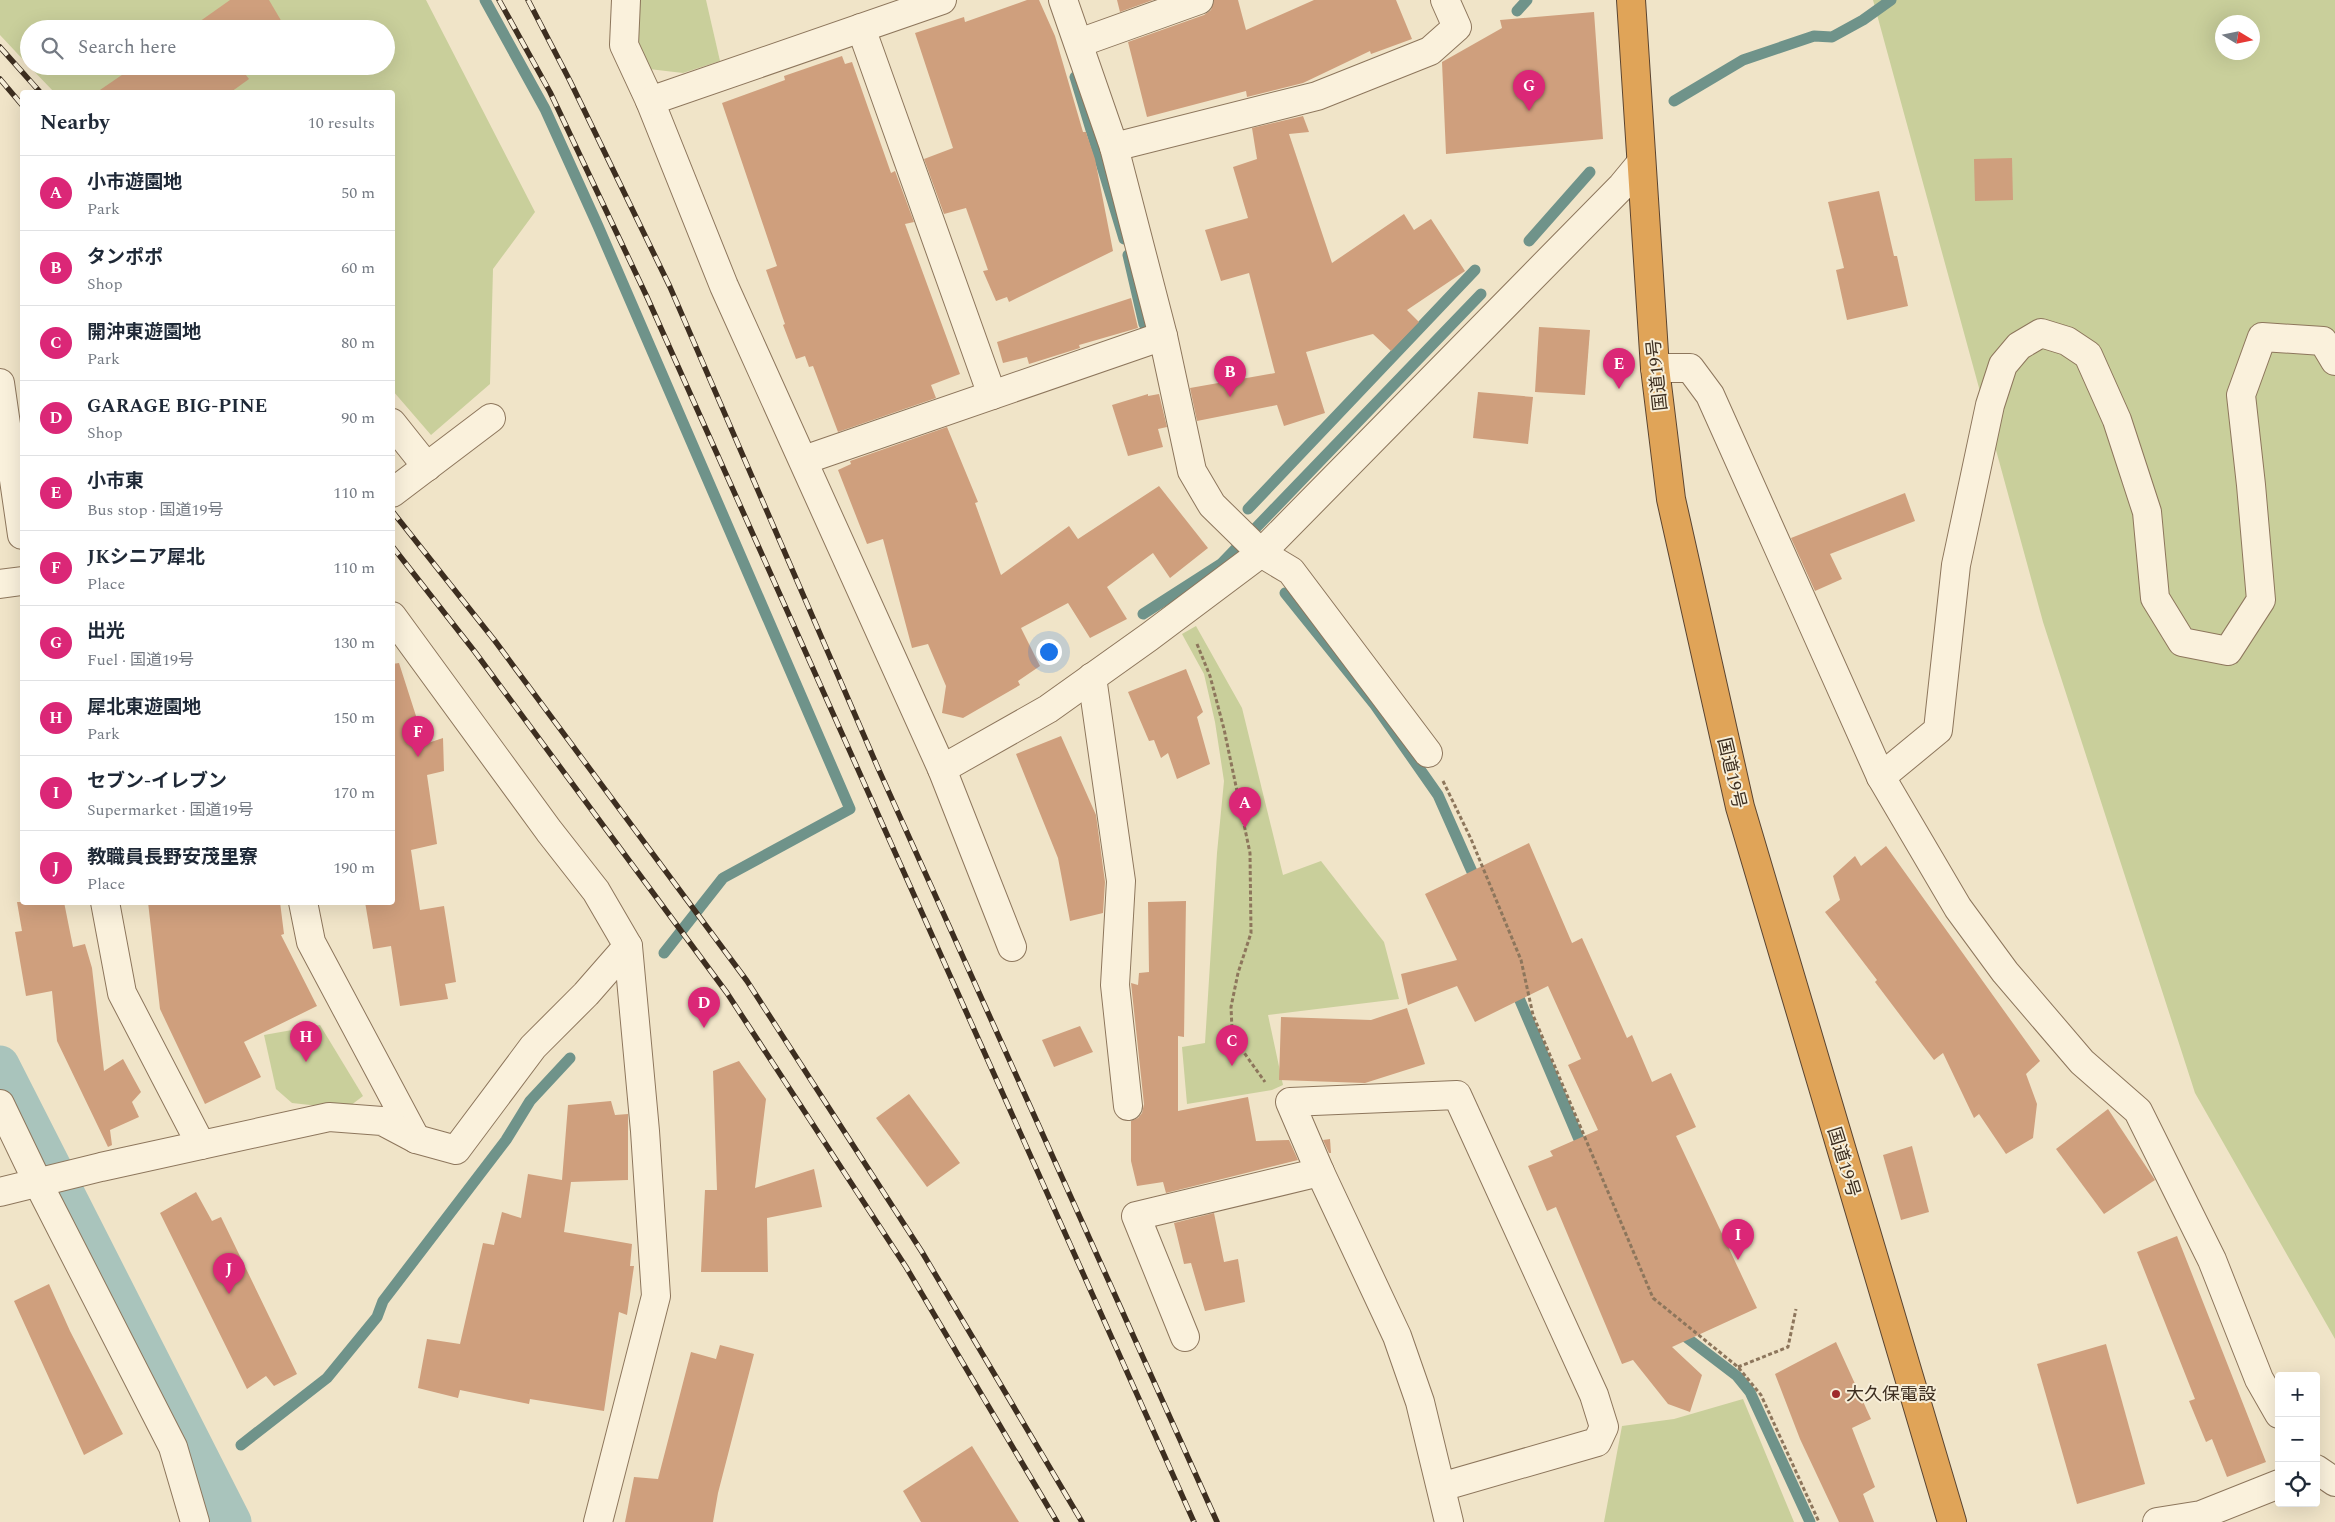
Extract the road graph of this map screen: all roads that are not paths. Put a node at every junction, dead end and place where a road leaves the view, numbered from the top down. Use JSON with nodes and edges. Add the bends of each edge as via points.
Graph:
{"nodes":[{"id":1,"x":626,"y":0,"type":"edge"},
{"id":2,"x":942,"y":0,"type":"edge"},
{"id":3,"x":1062,"y":0,"type":"edge"},
{"id":4,"x":1199,"y":0,"type":"edge"},
{"id":5,"x":1446,"y":0,"type":"edge"},
{"id":6,"x":1631,"y":0,"type":"edge"},
{"id":7,"x":861,"y":28,"type":"junction"},
{"id":8,"x":1079,"y":44,"type":"junction"},
{"id":9,"x":650,"y":101,"type":"junction"},
{"id":10,"x":1114,"y":147,"type":"junction"},
{"id":11,"x":1641,"y":163,"type":"junction"},
{"id":12,"x":1163,"y":336,"type":"junction"},
{"id":13,"x":2335,"y":360,"type":"edge"},
{"id":14,"x":1655,"y":368,"type":"junction"},
{"id":15,"x":0,"y":384,"type":"edge"},
{"id":16,"x":992,"y":395,"type":"junction"},
{"id":17,"x":491,"y":418,"type":"dead end"},
{"id":18,"x":395,"y":427,"type":"edge"},
{"id":19,"x":804,"y":460,"type":"junction"},
{"id":20,"x":427,"y":467,"type":"junction"},
{"id":21,"x":395,"y":491,"type":"edge"},
{"id":22,"x":20,"y":521,"type":"edge"},
{"id":23,"x":1250,"y":542,"type":"junction"},
{"id":24,"x":20,"y":581,"type":"edge"},
{"id":25,"x":0,"y":584,"type":"edge"},
{"id":26,"x":395,"y":620,"type":"edge"},
{"id":27,"x":1092,"y":678,"type":"junction"},
{"id":28,"x":1428,"y":753,"type":"road end"},
{"id":29,"x":942,"y":770,"type":"junction"},
{"id":30,"x":1881,"y":777,"type":"junction"},
{"id":31,"x":106,"y":905,"type":"edge"},
{"id":32,"x":304,"y":905,"type":"edge"},
{"id":33,"x":628,"y":946,"type":"junction"},
{"id":34,"x":1012,"y":947,"type":"dead end"},
{"id":35,"x":0,"y":1104,"type":"edge"},
{"id":36,"x":1128,"y":1106,"type":"dead end"},
{"id":37,"x":416,"y":1139,"type":"junction"},
{"id":38,"x":201,"y":1145,"type":"junction"},
{"id":39,"x":1320,"y":1172,"type":"junction"},
{"id":40,"x":38,"y":1183,"type":"junction"},
{"id":41,"x":0,"y":1192,"type":"edge"},
{"id":42,"x":1185,"y":1337,"type":"dead end"},
{"id":43,"x":2275,"y":1407,"type":"edge"},
{"id":44,"x":2320,"y":1472,"type":"edge"},
{"id":45,"x":2335,"y":1482,"type":"edge"},
{"id":46,"x":2275,"y":1486,"type":"edge"},
{"id":47,"x":1441,"y":1487,"type":"junction"},
{"id":48,"x":195,"y":1522,"type":"edge"},
{"id":49,"x":598,"y":1522,"type":"edge"},
{"id":50,"x":1449,"y":1522,"type":"edge"},
{"id":51,"x":1952,"y":1522,"type":"edge"},
{"id":52,"x":2156,"y":1522,"type":"edge"}],
"edges":[{"from":1,"to":9,"type":"street","via":[[624,45]]},
{"from":2,"to":7,"type":"street"},
{"from":3,"to":8,"type":"street"},
{"from":4,"to":8,"type":"street"},
{"from":5,"to":10,"type":"street","via":[[1457,27],[1430,51],[1318,96]]},
{"from":6,"to":11,"type":"highway","name":"国道19号"},
{"from":7,"to":9,"type":"street"},
{"from":7,"to":16,"type":"street"},
{"from":8,"to":10,"type":"street"},
{"from":9,"to":19,"type":"street","via":[[724,286]]},
{"from":10,"to":12,"type":"street"},
{"from":11,"to":14,"type":"highway","name":"国道19号"},
{"from":11,"to":23,"type":"street","via":[[1622,186]]},
{"from":12,"to":16,"type":"street"},
{"from":12,"to":23,"type":"street","via":[[1192,471],[1212,505]]},
{"from":13,"to":30,"type":"street","via":[[2323,341],[2262,337],[2241,395],[2261,600],[2228,651],[2182,642],[2155,598],[2146,512],[2117,420],[2088,355],[2068,341],[2041,332],[2019,346],[2004,366],[1990,405],[1958,556],[1938,730]]},
{"from":14,"to":30,"type":"street","via":[[1690,368],[1710,395]]},
{"from":14,"to":51,"type":"highway","name":"国道19号","via":[[1671,499],[1740,807]]},
{"from":15,"to":22,"type":"street"},
{"from":16,"to":19,"type":"street"},
{"from":17,"to":20,"type":"street"},
{"from":18,"to":20,"type":"street"},
{"from":19,"to":29,"type":"street"},
{"from":20,"to":21,"type":"street"},
{"from":23,"to":27,"type":"street","via":[[1180,614]]},
{"from":23,"to":28,"type":"street","via":[[1291,571]]},
{"from":24,"to":25,"type":"street"},
{"from":26,"to":33,"type":"street","via":[[596,891]]},
{"from":27,"to":29,"type":"street","via":[[1048,709]]},
{"from":27,"to":36,"type":"street","via":[[1121,881],[1115,985]]},
{"from":29,"to":34,"type":"street"},
{"from":30,"to":43,"type":"street","via":[[1958,908],[2004,972],[2082,1062],[2138,1111],[2212,1260],[2259,1379]]},
{"from":31,"to":38,"type":"street","via":[[122,993]]},
{"from":32,"to":37,"type":"street","via":[[311,942]]},
{"from":33,"to":37,"type":"street","via":[[586,994],[533,1046],[456,1150]]},
{"from":33,"to":49,"type":"street","via":[[656,1296]]},
{"from":35,"to":40,"type":"street"},
{"from":37,"to":38,"type":"street","via":[[382,1121],[329,1117]]},
{"from":38,"to":40,"type":"street"},
{"from":39,"to":42,"type":"street","via":[[1136,1216]]},
{"from":39,"to":47,"type":"street","via":[[1397,1336],[1420,1402]]},
{"from":39,"to":47,"type":"street","via":[[1290,1102],[1457,1095],[1594,1395],[1604,1427],[1597,1442]]},
{"from":40,"to":41,"type":"street"},
{"from":40,"to":48,"type":"street","via":[[173,1447]]},
{"from":44,"to":45,"type":"street"},
{"from":46,"to":52,"type":"street","via":[[2201,1515]]},
{"from":47,"to":50,"type":"street"}]}
